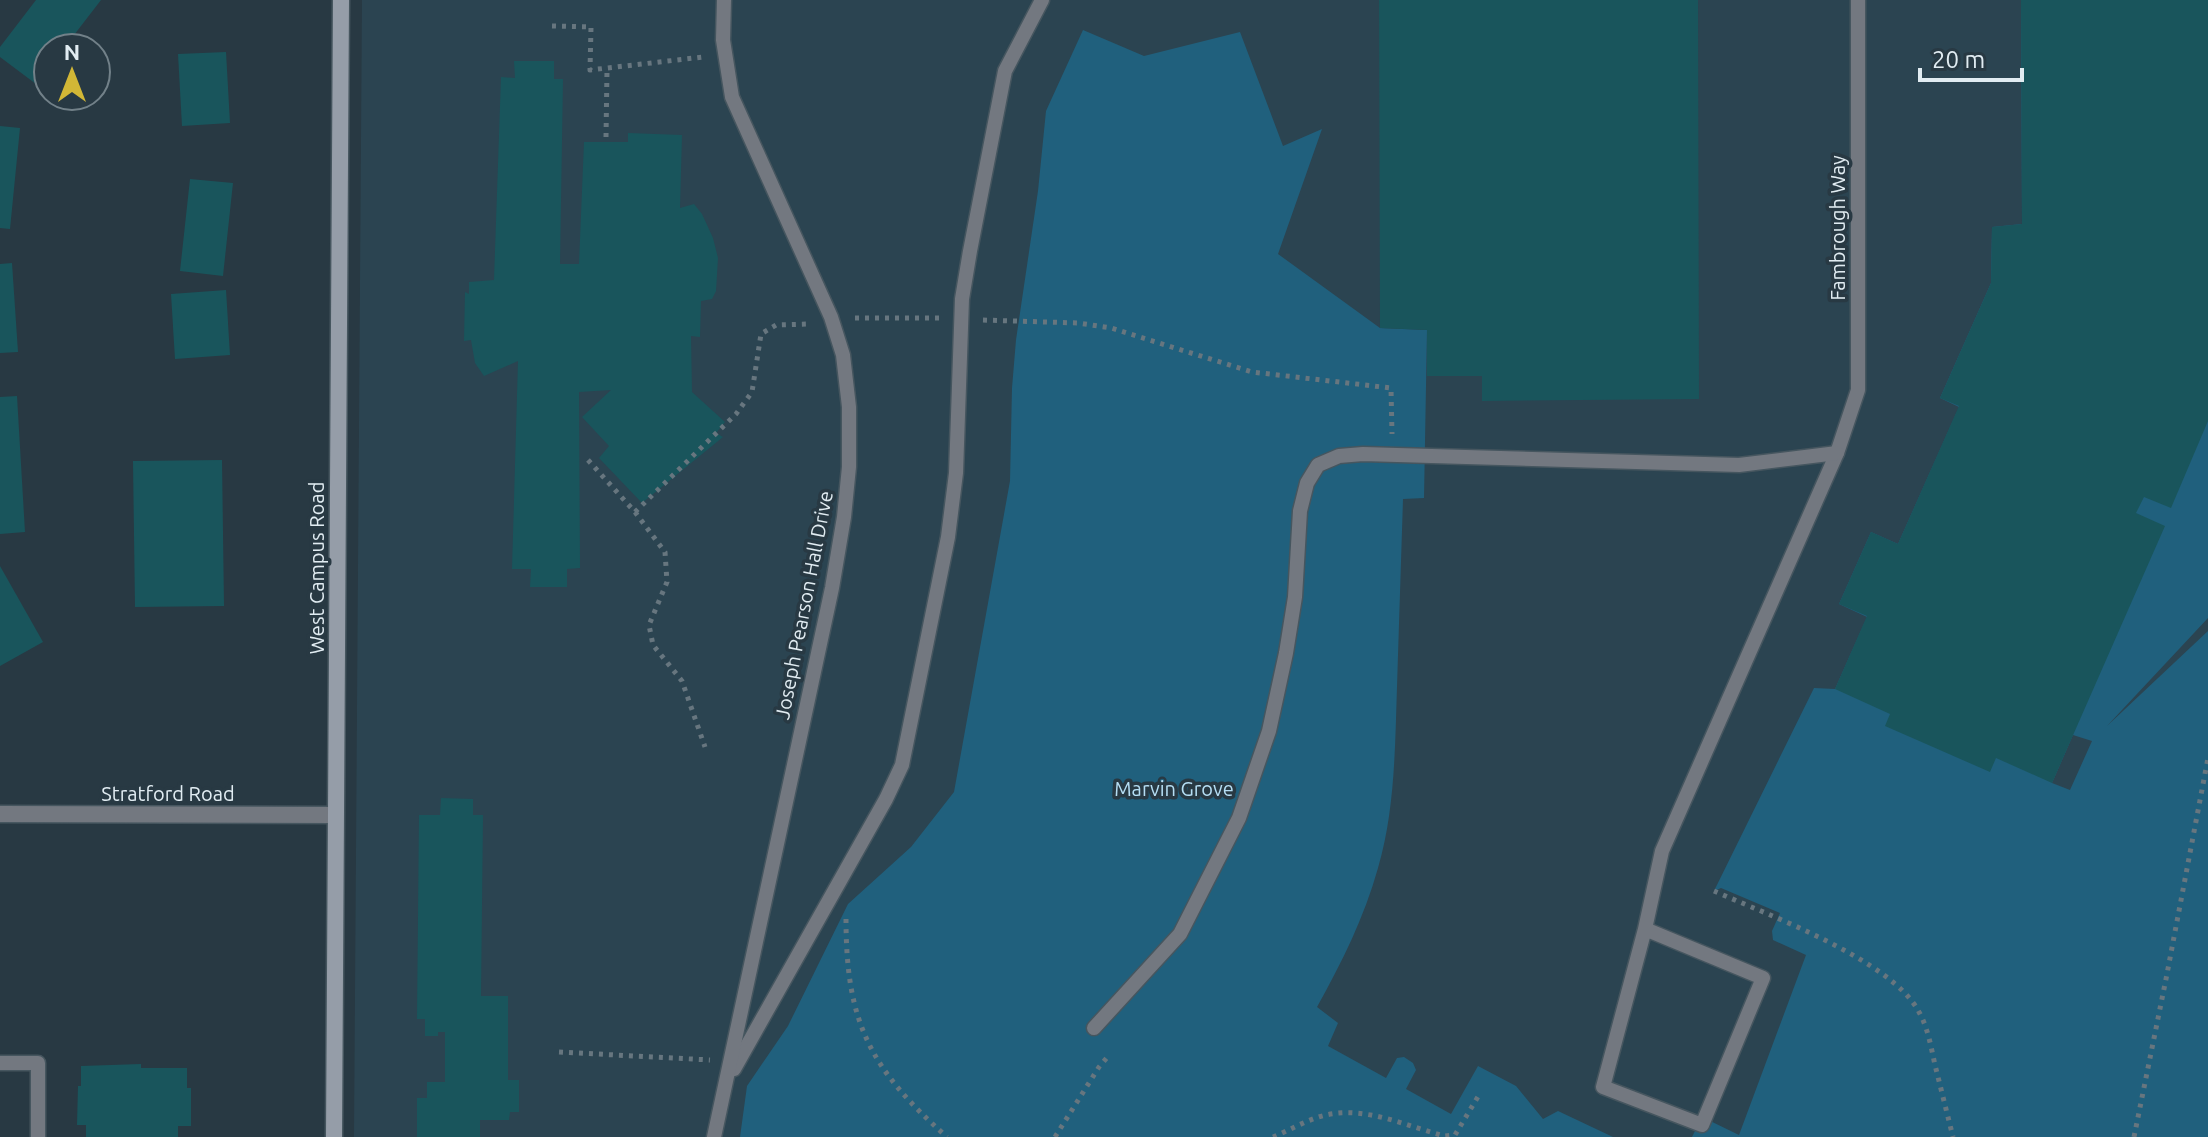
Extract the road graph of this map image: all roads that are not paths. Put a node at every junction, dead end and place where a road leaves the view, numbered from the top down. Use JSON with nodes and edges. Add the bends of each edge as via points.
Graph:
{"nodes":[{"id":1,"x":341,"y":0,"type":"edge"},
{"id":2,"x":724,"y":0,"type":"edge"},
{"id":3,"x":1042,"y":0,"type":"edge"},
{"id":4,"x":1858,"y":0,"type":"edge"},
{"id":5,"x":1837,"y":453,"type":"junction"},
{"id":6,"x":0,"y":814,"type":"edge"},
{"id":7,"x":335,"y":815,"type":"junction"},
{"id":8,"x":1645,"y":929,"type":"junction"},
{"id":9,"x":1094,"y":1028,"type":"dead end"},
{"id":10,"x":0,"y":1063,"type":"edge"},
{"id":11,"x":726,"y":1083,"type":"junction"},
{"id":12,"x":38,"y":1137,"type":"edge"},
{"id":13,"x":334,"y":1137,"type":"edge"},
{"id":14,"x":714,"y":1137,"type":"edge"}],
"edges":[{"from":1,"to":7,"type":"street","name":"West Campus Road"},
{"from":2,"to":11,"type":"lane","name":"Joseph Pearson Hall Drive","via":[[732,97],[833,321],[849,407],[844,517],[829,604]]},
{"from":3,"to":11,"type":"lane","via":[[1005,71],[964,287],[948,537],[902,765]]},
{"from":4,"to":5,"type":"lane","name":"Fambrough Way","via":[[1858,390]]},
{"from":5,"to":8,"type":"lane","name":"Fambrough Way","via":[[1662,851]]},
{"from":5,"to":9,"type":"lane","via":[[1739,465],[1393,455],[1339,456],[1318,465],[1300,511],[1295,597],[1269,731],[1239,818],[1180,934]]},
{"from":6,"to":7,"type":"street","name":"Stratford Road"},
{"from":7,"to":13,"type":"street","name":"West Campus Road"},
{"from":8,"to":8,"type":"lane","name":"Fambrough Way","via":[[1763,978],[1702,1125],[1603,1087]]},
{"from":10,"to":12,"type":"lane","via":[[38,1063]]},
{"from":11,"to":14,"type":"lane","name":"Joseph Pearson Hall Drive"}]}
